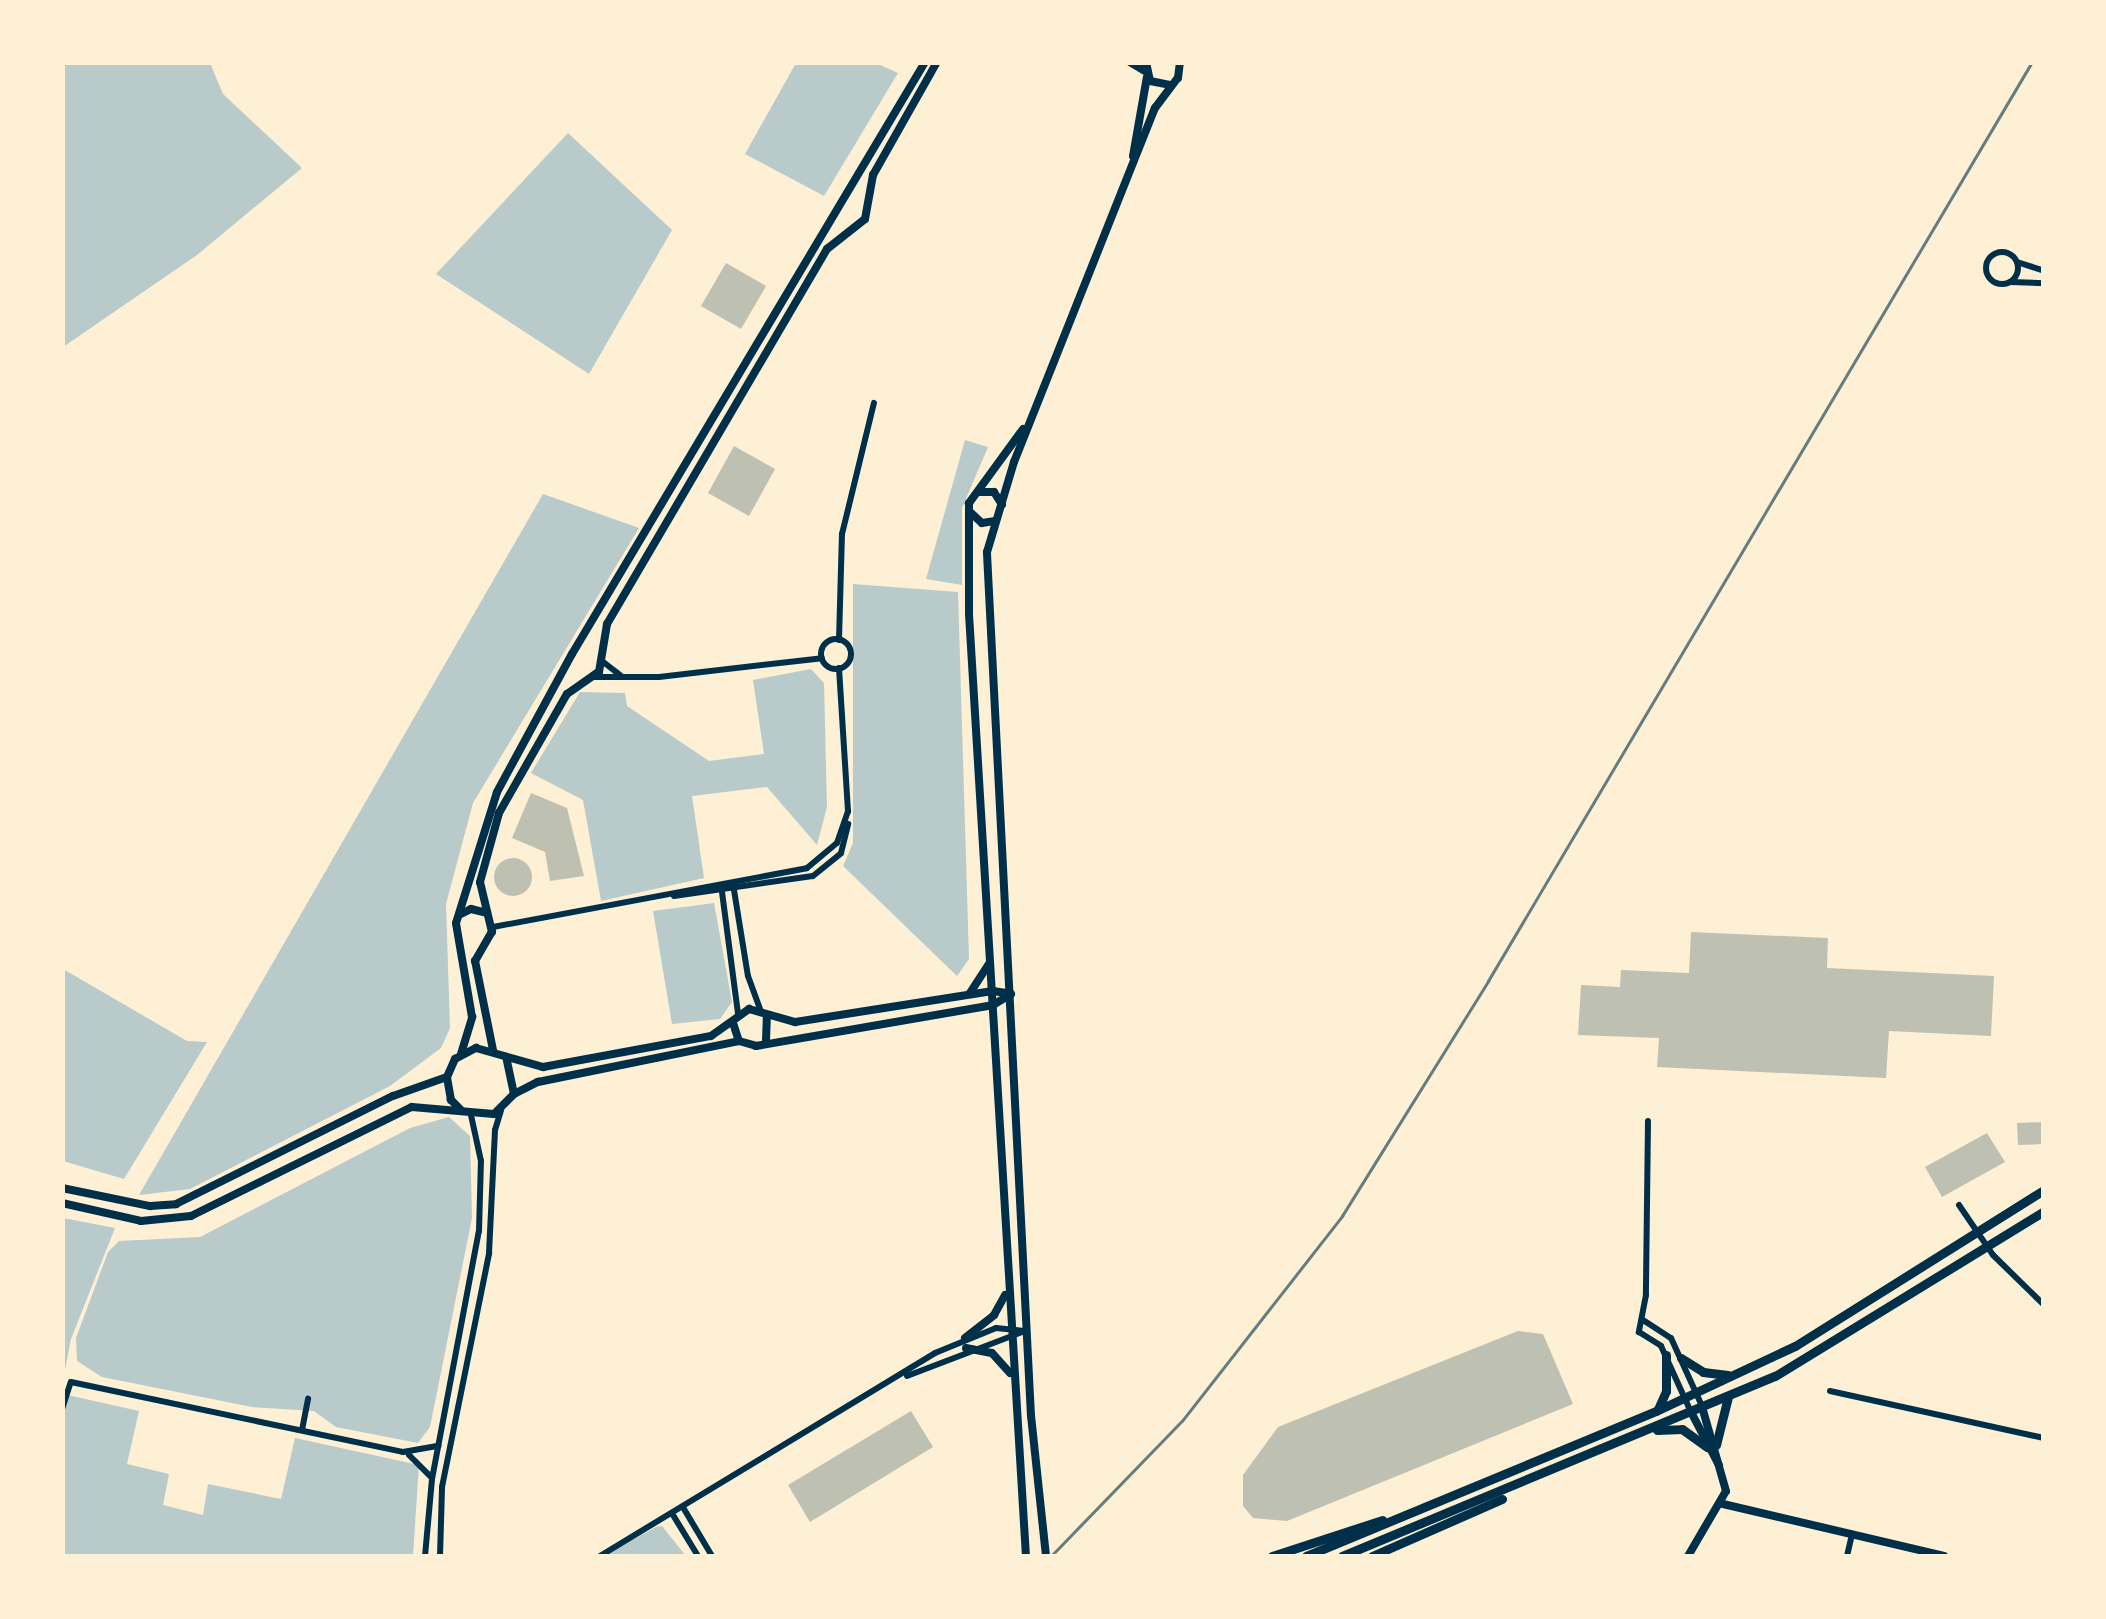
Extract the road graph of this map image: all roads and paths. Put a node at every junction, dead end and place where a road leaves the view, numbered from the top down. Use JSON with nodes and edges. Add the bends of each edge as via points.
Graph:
{"nodes":[{"id":1,"x":925,"y":62,"type":"edge"},
{"id":2,"x":937,"y":62,"type":"edge"},
{"id":3,"x":1130,"y":62,"type":"edge"},
{"id":4,"x":1181,"y":64,"type":"edge"},
{"id":5,"x":1146,"y":70,"type":"edge"},
{"id":6,"x":1174,"y":83,"type":"junction"},
{"id":7,"x":1132,"y":166,"type":"junction"},
{"id":8,"x":846,"y":196,"type":"junction"},
{"id":9,"x":866,"y":204,"type":"junction"},
{"id":10,"x":836,"y":211,"type":"junction"},
{"id":11,"x":854,"y":227,"type":"junction"},
{"id":12,"x":2017,"y":262,"type":"junction"},
{"id":13,"x":2044,"y":271,"type":"edge"},
{"id":14,"x":2009,"y":282,"type":"junction"},
{"id":15,"x":2044,"y":283,"type":"edge"},
{"id":16,"x":874,"y":403,"type":"dead end"},
{"id":17,"x":1034,"y":412,"type":"junction"},
{"id":18,"x":974,"y":495,"type":"junction"},
{"id":19,"x":1002,"y":505,"type":"junction"},
{"id":20,"x":970,"y":512,"type":"junction"},
{"id":21,"x":998,"y":519,"type":"junction"},
{"id":22,"x":838,"y":640,"type":"junction"},
{"id":23,"x":580,"y":648,"type":"junction"},
{"id":24,"x":822,"y":658,"type":"junction"},
{"id":25,"x":601,"y":659,"type":"junction"},
{"id":26,"x":569,"y":663,"type":"junction"},
{"id":27,"x":838,"y":668,"type":"junction"},
{"id":28,"x":626,"y":677,"type":"junction"},
{"id":29,"x":589,"y":678,"type":"junction"},
{"id":30,"x":848,"y":812,"type":"junction"},
{"id":31,"x":727,"y":881,"type":"junction"},
{"id":32,"x":735,"y":891,"type":"junction"},
{"id":33,"x":722,"y":892,"type":"junction"},
{"id":34,"x":651,"y":898,"type":"junction"},
{"id":35,"x":486,"y":913,"type":"junction"},
{"id":36,"x":461,"y":914,"type":"junction"},
{"id":37,"x":493,"y":927,"type":"junction"},
{"id":38,"x":461,"y":939,"type":"junction"},
{"id":39,"x":483,"y":943,"type":"junction"},
{"id":40,"x":990,"y":950,"type":"junction"},
{"id":41,"x":993,"y":992,"type":"junction"},
{"id":42,"x":1011,"y":994,"type":"junction"},
{"id":43,"x":956,"y":997,"type":"junction"},
{"id":44,"x":994,"y":1005,"type":"junction"},
{"id":45,"x":963,"y":1009,"type":"junction"},
{"id":46,"x":764,"y":1013,"type":"junction"},
{"id":47,"x":736,"y":1019,"type":"junction"},
{"id":48,"x":994,"y":1025,"type":"junction"},
{"id":49,"x":766,"y":1041,"type":"junction"},
{"id":50,"x":739,"y":1042,"type":"junction"},
{"id":51,"x":493,"y":1050,"type":"junction"},
{"id":52,"x":460,"y":1054,"type":"junction"},
{"id":53,"x":504,"y":1057,"type":"junction"},
{"id":54,"x":447,"y":1077,"type":"junction"},
{"id":55,"x":510,"y":1101,"type":"junction"},
{"id":56,"x":502,"y":1110,"type":"junction"},
{"id":57,"x":466,"y":1113,"type":"junction"},
{"id":58,"x":1648,"y":1121,"type":"dead end"},
{"id":59,"x":62,"y":1188,"type":"edge"},
{"id":60,"x":2044,"y":1190,"type":"edge"},
{"id":61,"x":62,"y":1203,"type":"edge"},
{"id":62,"x":1959,"y":1205,"type":"dead end"},
{"id":63,"x":2044,"y":1212,"type":"edge"},
{"id":64,"x":1976,"y":1232,"type":"junction"},
{"id":65,"x":1986,"y":1248,"type":"junction"},
{"id":66,"x":1007,"y":1286,"type":"junction"},
{"id":67,"x":2044,"y":1305,"type":"edge"},
{"id":68,"x":1643,"y":1320,"type":"junction"},
{"id":69,"x":1010,"y":1326,"type":"junction"},
{"id":70,"x":1026,"y":1330,"type":"junction"},
{"id":71,"x":1010,"y":1338,"type":"junction"},
{"id":72,"x":966,"y":1343,"type":"junction"},
{"id":73,"x":1666,"y":1355,"type":"junction"},
{"id":74,"x":1681,"y":1358,"type":"junction"},
{"id":75,"x":1736,"y":1374,"type":"junction"},
{"id":76,"x":1013,"y":1382,"type":"junction"},
{"id":77,"x":1830,"y":1390,"type":"dead end"},
{"id":78,"x":1696,"y":1392,"type":"junction"},
{"id":79,"x":1685,"y":1397,"type":"junction"},
{"id":80,"x":1728,"y":1397,"type":"junction"},
{"id":81,"x":308,"y":1399,"type":"dead end"},
{"id":82,"x":1702,"y":1407,"type":"junction"},
{"id":83,"x":62,"y":1409,"type":"edge"},
{"id":84,"x":1656,"y":1412,"type":"junction"},
{"id":85,"x":1691,"y":1412,"type":"junction"},
{"id":86,"x":302,"y":1430,"type":"junction"},
{"id":87,"x":1650,"y":1430,"type":"junction"},
{"id":88,"x":2044,"y":1438,"type":"edge"},
{"id":89,"x":439,"y":1446,"type":"junction"},
{"id":90,"x":1712,"y":1446,"type":"junction"},
{"id":91,"x":404,"y":1452,"type":"junction"},
{"id":92,"x":1556,"y":1472,"type":"junction"},
{"id":93,"x":432,"y":1479,"type":"junction"},
{"id":94,"x":1726,"y":1480,"type":"junction"},
{"id":95,"x":1433,"y":1504,"type":"junction"},
{"id":96,"x":1722,"y":1504,"type":"junction"},
{"id":97,"x":1742,"y":1506,"type":"junction"},
{"id":98,"x":684,"y":1509,"type":"junction"},
{"id":99,"x":674,"y":1516,"type":"junction"},
{"id":100,"x":1852,"y":1534,"type":"junction"},
{"id":101,"x":1026,"y":1554,"type":"edge"},
{"id":102,"x":426,"y":1556,"type":"edge"},
{"id":103,"x":440,"y":1556,"type":"edge"},
{"id":104,"x":600,"y":1556,"type":"edge"},
{"id":105,"x":698,"y":1556,"type":"edge"},
{"id":106,"x":712,"y":1556,"type":"edge"},
{"id":107,"x":1046,"y":1556,"type":"edge"},
{"id":108,"x":1272,"y":1556,"type":"edge"},
{"id":109,"x":1306,"y":1556,"type":"edge"},
{"id":110,"x":1342,"y":1556,"type":"edge"},
{"id":111,"x":1372,"y":1556,"type":"edge"},
{"id":112,"x":1688,"y":1556,"type":"edge"},
{"id":113,"x":1847,"y":1556,"type":"edge"},
{"id":114,"x":1944,"y":1556,"type":"edge"}],
"edges":[{"from":1,"to":8,"type":"street"},
{"from":2,"to":9,"type":"street","via":[[873,174]]},
{"from":3,"to":5,"type":"street"},
{"from":4,"to":6,"type":"street"},
{"from":5,"to":6,"type":"street","via":[[1160,86]]},
{"from":5,"to":7,"type":"street"},
{"from":6,"to":7,"type":"street","via":[[1159,101]]},
{"from":7,"to":17,"type":"street"},
{"from":8,"to":9,"type":"street"},
{"from":8,"to":10,"type":"street"},
{"from":9,"to":11,"type":"street","via":[[866,220]]},
{"from":10,"to":11,"type":"street","via":[[839,221]]},
{"from":10,"to":23,"type":"street"},
{"from":11,"to":25,"type":"street","via":[[833,241],[807,283],[608,624]]},
{"from":12,"to":13,"type":"street"},
{"from":12,"to":14,"type":"street"},
{"from":12,"to":14,"type":"street","via":[[2002,251],[1986,263],[1989,278]]},
{"from":14,"to":15,"type":"street"},
{"from":16,"to":22,"type":"street","via":[[844,522]]},
{"from":17,"to":18,"type":"street"},
{"from":17,"to":19,"type":"street"},
{"from":18,"to":19,"type":"street","via":[[994,492]]},
{"from":18,"to":20,"type":"street"},
{"from":19,"to":21,"type":"street"},
{"from":20,"to":21,"type":"street","via":[[982,523]]},
{"from":20,"to":40,"type":"street","via":[[969,614]]},
{"from":21,"to":42,"type":"street","via":[[986,552],[985,594]]},
{"from":22,"to":24,"type":"street","via":[[826,643]]},
{"from":22,"to":27,"type":"street","via":[[850,656]]},
{"from":23,"to":25,"type":"street"},
{"from":23,"to":26,"type":"street"},
{"from":24,"to":27,"type":"street"},
{"from":24,"to":28,"type":"street"},
{"from":25,"to":28,"type":"street"},
{"from":25,"to":29,"type":"street"},
{"from":26,"to":29,"type":"street"},
{"from":26,"to":36,"type":"street","via":[[489,809]]},
{"from":27,"to":30,"type":"street"},
{"from":28,"to":29,"type":"street"},
{"from":29,"to":35,"type":"street","via":[[562,700],[500,814],[480,882]]},
{"from":30,"to":31,"type":"street","via":[[837,844],[816,864]]},
{"from":30,"to":32,"type":"street","via":[[844,845],[822,872]]},
{"from":31,"to":32,"type":"street"},
{"from":31,"to":33,"type":"street"},
{"from":31,"to":34,"type":"street"},
{"from":32,"to":33,"type":"street"},
{"from":32,"to":46,"type":"street","via":[[750,985]]},
{"from":33,"to":34,"type":"street"},
{"from":33,"to":47,"type":"street"},
{"from":34,"to":37,"type":"street"},
{"from":35,"to":36,"type":"street"},
{"from":35,"to":37,"type":"street"},
{"from":36,"to":38,"type":"street"},
{"from":37,"to":39,"type":"street"},
{"from":38,"to":39,"type":"street"},
{"from":38,"to":52,"type":"street","via":[[472,1018]]},
{"from":39,"to":51,"type":"street","via":[[476,965]]},
{"from":40,"to":41,"type":"street"},
{"from":40,"to":43,"type":"street","via":[[982,983]]},
{"from":41,"to":42,"type":"street"},
{"from":41,"to":43,"type":"street"},
{"from":41,"to":44,"type":"street"},
{"from":42,"to":44,"type":"street"},
{"from":42,"to":70,"type":"street"},
{"from":43,"to":46,"type":"street","via":[[795,1022]]},
{"from":44,"to":45,"type":"street"},
{"from":44,"to":48,"type":"street"},
{"from":45,"to":48,"type":"street"},
{"from":45,"to":49,"type":"street"},
{"from":46,"to":47,"type":"street"},
{"from":46,"to":49,"type":"street"},
{"from":47,"to":50,"type":"street"},
{"from":47,"to":53,"type":"street","via":[[711,1036],[544,1067]]},
{"from":48,"to":66,"type":"street"},
{"from":49,"to":50,"type":"street"},
{"from":50,"to":55,"type":"street","via":[[538,1082]]},
{"from":51,"to":52,"type":"street"},
{"from":51,"to":53,"type":"street"},
{"from":52,"to":54,"type":"street"},
{"from":53,"to":55,"type":"street","via":[[515,1078]]},
{"from":54,"to":57,"type":"street","via":[[448,1092]]},
{"from":54,"to":59,"type":"street","via":[[392,1096],[176,1204],[150,1206]]},
{"from":55,"to":56,"type":"street"},
{"from":56,"to":57,"type":"street"},
{"from":56,"to":103,"type":"street","via":[[494,1130],[489,1254],[442,1487]]},
{"from":57,"to":61,"type":"street","via":[[433,1104],[398,1112],[180,1219],[128,1219]]},
{"from":57,"to":89,"type":"street","via":[[481,1161],[479,1231]]},
{"from":58,"to":68,"type":"street"},
{"from":60,"to":64,"type":"main road"},
{"from":62,"to":64,"type":"street"},
{"from":63,"to":65,"type":"main road"},
{"from":64,"to":65,"type":"street"},
{"from":64,"to":75,"type":"main road","via":[[1818,1334]]},
{"from":65,"to":67,"type":"street"},
{"from":65,"to":80,"type":"main road","via":[[1828,1348]]},
{"from":66,"to":69,"type":"street"},
{"from":66,"to":72,"type":"street","via":[[994,1315]]},
{"from":68,"to":73,"type":"street","via":[[1639,1332]]},
{"from":68,"to":74,"type":"street","via":[[1665,1331]]},
{"from":69,"to":70,"type":"street"},
{"from":69,"to":71,"type":"street"},
{"from":69,"to":72,"type":"street"},
{"from":70,"to":71,"type":"street"},
{"from":70,"to":107,"type":"street"},
{"from":71,"to":72,"type":"street"},
{"from":71,"to":76,"type":"street"},
{"from":72,"to":76,"type":"street","via":[[994,1354]]},
{"from":72,"to":98,"type":"street"},
{"from":73,"to":79,"type":"street"},
{"from":73,"to":84,"type":"main road","via":[[1666,1392]]},
{"from":74,"to":75,"type":"main road","via":[[1702,1372]]},
{"from":74,"to":78,"type":"street"},
{"from":75,"to":78,"type":"main road"},
{"from":76,"to":101,"type":"street"},
{"from":77,"to":88,"type":"street"},
{"from":78,"to":79,"type":"main road"},
{"from":78,"to":82,"type":"street"},
{"from":79,"to":84,"type":"main road"},
{"from":79,"to":85,"type":"street"},
{"from":80,"to":82,"type":"main road"},
{"from":80,"to":90,"type":"main road"},
{"from":81,"to":86,"type":"street"},
{"from":82,"to":85,"type":"main road"},
{"from":82,"to":90,"type":"street"},
{"from":83,"to":86,"type":"street","via":[[71,1382]]},
{"from":84,"to":95,"type":"main road"},
{"from":85,"to":87,"type":"main road"},
{"from":85,"to":90,"type":"street"},
{"from":86,"to":91,"type":"street"},
{"from":87,"to":90,"type":"main road","via":[[1682,1430]]},
{"from":87,"to":92,"type":"main road"},
{"from":89,"to":91,"type":"street"},
{"from":89,"to":93,"type":"street"},
{"from":90,"to":94,"type":"street"},
{"from":91,"to":93,"type":"street","via":[[426,1466]]},
{"from":92,"to":110,"type":"main road"},
{"from":92,"to":111,"type":"main road"},
{"from":93,"to":102,"type":"street"},
{"from":94,"to":96,"type":"street"},
{"from":94,"to":97,"type":"street"},
{"from":95,"to":108,"type":"main road"},
{"from":95,"to":109,"type":"main road"},
{"from":96,"to":97,"type":"street"},
{"from":96,"to":112,"type":"street"},
{"from":97,"to":100,"type":"street"},
{"from":98,"to":99,"type":"street"},
{"from":98,"to":106,"type":"street"},
{"from":99,"to":104,"type":"street"},
{"from":99,"to":105,"type":"street"},
{"from":100,"to":113,"type":"street"},
{"from":100,"to":114,"type":"street"}]}
